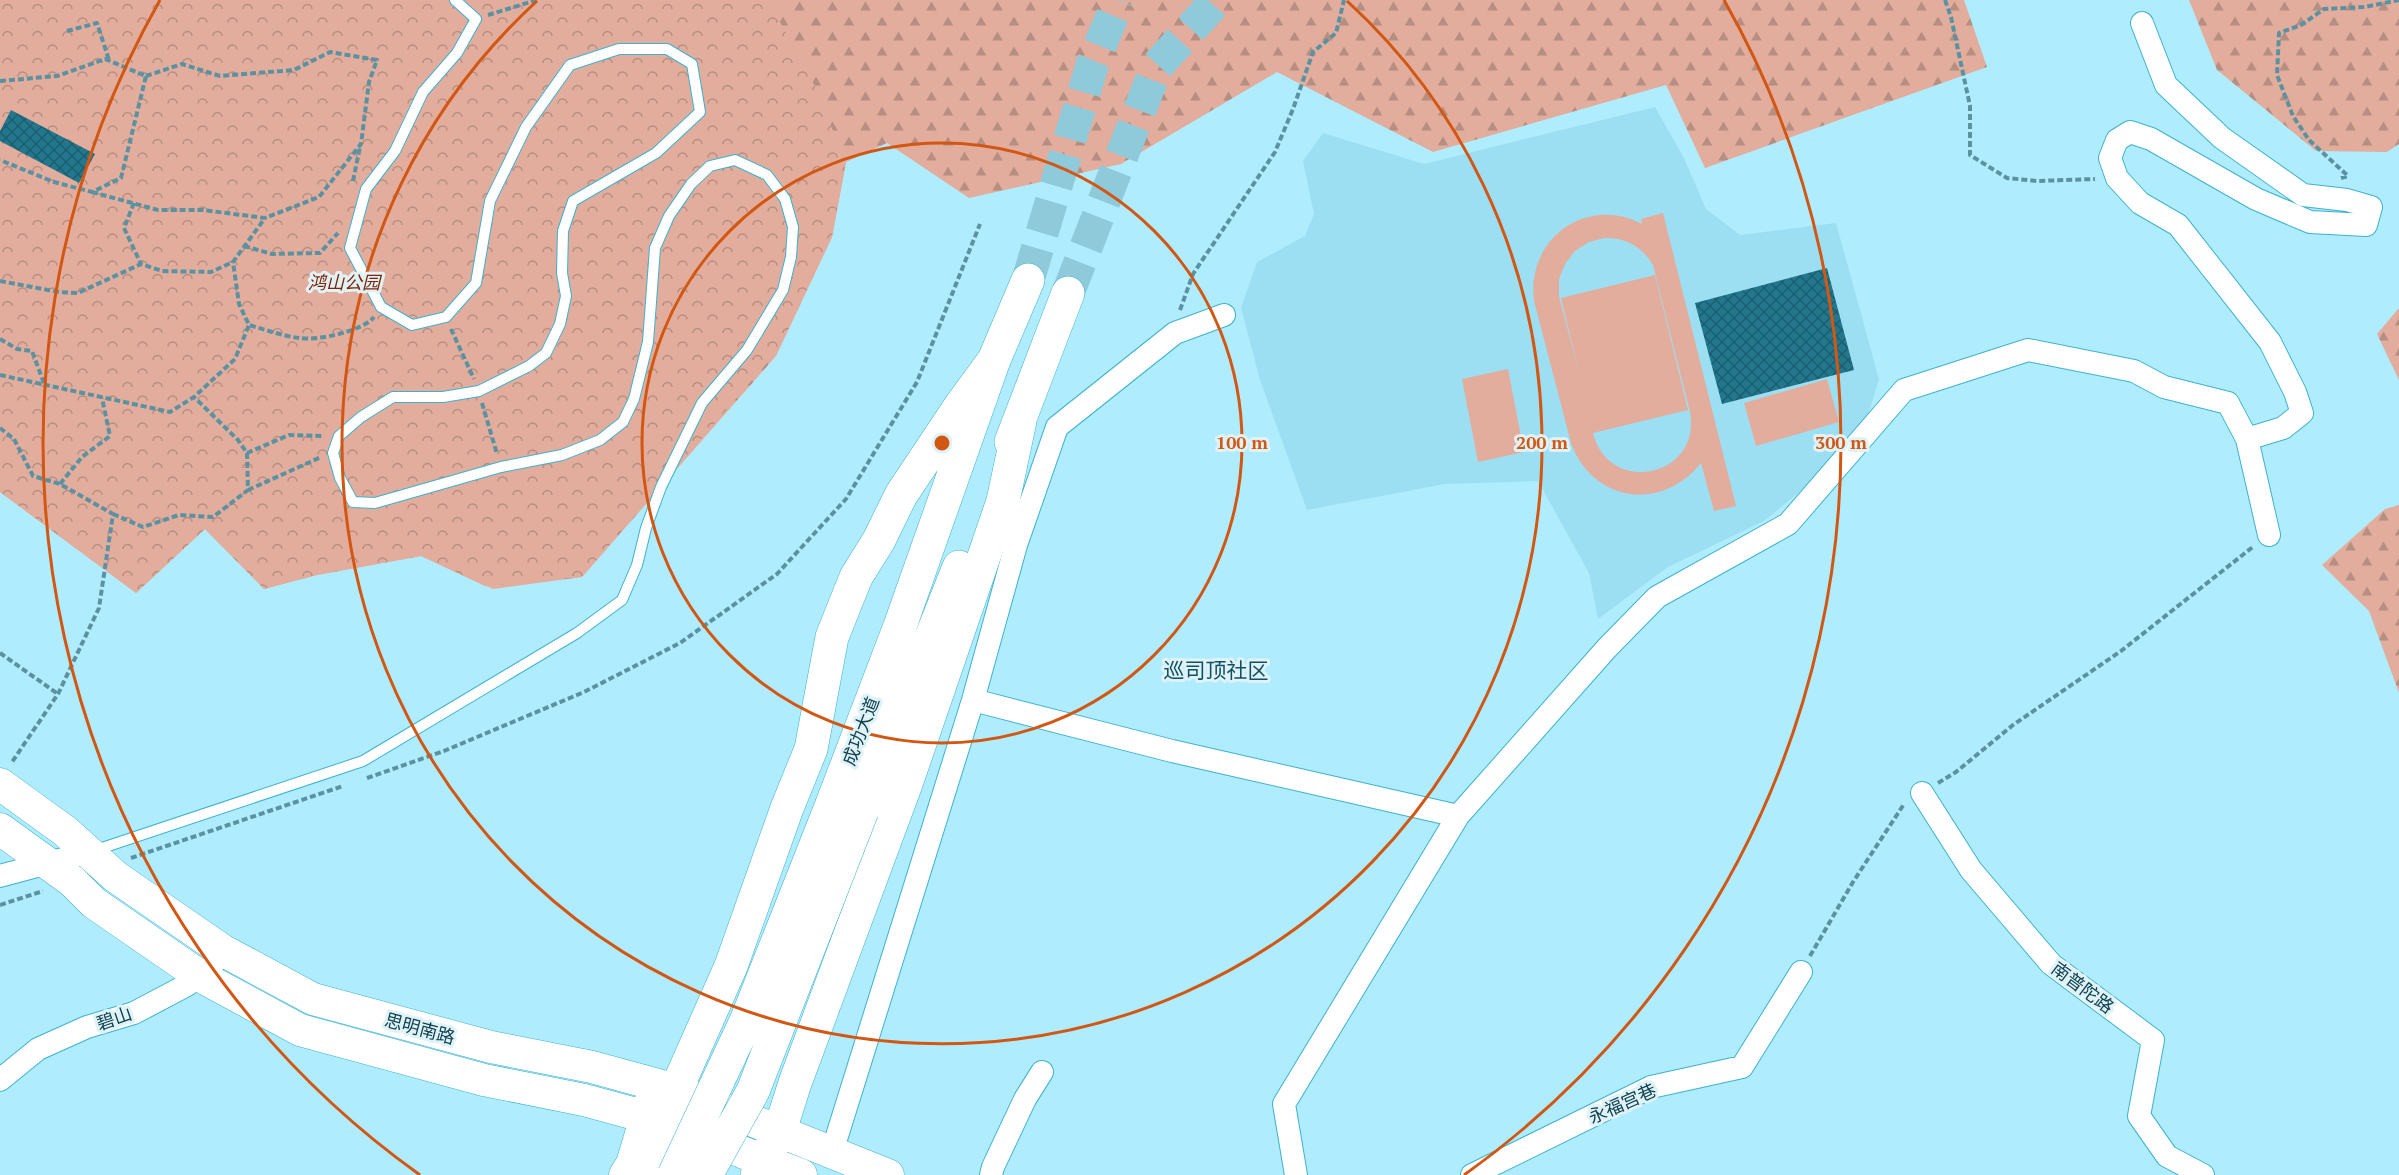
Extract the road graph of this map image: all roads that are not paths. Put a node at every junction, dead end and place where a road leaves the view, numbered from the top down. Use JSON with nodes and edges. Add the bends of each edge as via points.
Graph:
{"nodes":[{"id":1,"x":455,"y":0,"type":"edge"},
{"id":2,"x":2142,"y":23,"type":"dead end"},
{"id":3,"x":1028,"y":280,"type":"tunnel mouth"},
{"id":4,"x":1068,"y":293,"type":"tunnel mouth"},
{"id":5,"x":1224,"y":315,"type":"dead end"},
{"id":6,"x":994,"y":360,"type":"junction"},
{"id":7,"x":1020,"y":421,"type":"junction"},
{"id":8,"x":2247,"y":439,"type":"junction"},
{"id":9,"x":2269,"y":535,"type":"road end"},
{"id":10,"x":973,"y":700,"type":"junction"},
{"id":11,"x":3,"y":777,"type":"edge"},
{"id":12,"x":1922,"y":792,"type":"road end"},
{"id":13,"x":847,"y":807,"type":"junction"},
{"id":14,"x":1458,"y":816,"type":"junction"},
{"id":15,"x":0,"y":829,"type":"edge"},
{"id":16,"x":90,"y":852,"type":"junction"},
{"id":17,"x":48,"y":864,"type":"junction"},
{"id":18,"x":0,"y":876,"type":"edge"},
{"id":19,"x":222,"y":950,"type":"junction"},
{"id":20,"x":1801,"y":972,"type":"road end"},
{"id":21,"x":200,"y":976,"type":"junction"},
{"id":22,"x":1042,"y":1072,"type":"dead end"},
{"id":23,"x":0,"y":1080,"type":"edge"},
{"id":24,"x":666,"y":1087,"type":"junction"},
{"id":25,"x":656,"y":1119,"type":"junction"},
{"id":26,"x":787,"y":1133,"type":"junction"},
{"id":27,"x":832,"y":1152,"type":"junction"},
{"id":28,"x":775,"y":1170,"type":"edge"},
{"id":29,"x":625,"y":1175,"type":"edge"},
{"id":30,"x":644,"y":1175,"type":"edge"},
{"id":31,"x":674,"y":1175,"type":"edge"},
{"id":32,"x":706,"y":1175,"type":"edge"},
{"id":33,"x":888,"y":1175,"type":"edge"},
{"id":34,"x":992,"y":1175,"type":"edge"},
{"id":35,"x":1296,"y":1175,"type":"edge"},
{"id":36,"x":1472,"y":1175,"type":"edge"},
{"id":37,"x":2203,"y":1175,"type":"edge"}],
"edges":[{"from":1,"to":16,"type":"lane","via":[[476,19],[457,53],[423,92],[395,151],[366,189],[351,248],[381,307],[412,325],[446,317],[476,283],[490,201],[526,127],[570,65],[619,49],[667,49],[692,64],[700,112],[656,153],[573,201],[562,231],[566,296],[560,324],[546,353],[529,366],[478,391],[442,397],[393,397],[360,417],[339,436],[333,453],[353,502],[375,503],[562,455],[600,440],[623,422],[634,399],[648,342],[656,248],[669,216],[691,184],[710,166],[735,160],[767,175],[785,199],[793,227],[783,290],[747,350],[702,403],[661,487],[622,600],[577,633],[363,761]]},
{"from":2,"to":8,"type":"street","via":[[2166,85],[2222,138],[2303,195],[2371,207],[2366,225],[2310,222],[2256,199],[2160,144],[2130,132],[2117,140],[2110,158],[2117,178],[2140,202],[2178,225],[2270,342],[2295,392],[2302,413],[2283,428]]},
{"from":3,"to":6,"type":"highway","name":"成功大道"},
{"from":4,"to":7,"type":"highway","name":"成功大道"},
{"from":5,"to":10,"type":"street","via":[[1175,333],[1057,427],[1016,545]]},
{"from":6,"to":13,"type":"highway","name":"成功大道","via":[[900,626]]},
{"from":6,"to":24,"type":"highway","via":[[907,486],[856,577],[832,637],[811,749],[731,966]]},
{"from":7,"to":13,"type":"highway","name":"成功大道","via":[[958,569]]},
{"from":7,"to":26,"type":"highway","via":[[1004,501],[907,781],[795,1083]]},
{"from":8,"to":9,"type":"street"},
{"from":8,"to":14,"type":"street","via":[[2228,403],[2163,387],[2134,371],[2028,350],[1904,390],[1788,524],[1657,597]]},
{"from":10,"to":14,"type":"street","via":[[1172,751]]},
{"from":10,"to":27,"type":"street"},
{"from":11,"to":16,"type":"main road","name":"思明南路"},
{"from":12,"to":37,"type":"street","name":"南普陀路","via":[[1971,870],[2051,964],[2153,1040],[2139,1116],[2168,1156]]},
{"from":13,"to":31,"type":"highway","name":"成功大道","bridge":true},
{"from":13,"to":32,"type":"highway","name":"成功大道","bridge":true,"via":[[753,1091]]},
{"from":14,"to":35,"type":"street","via":[[1284,1104]]},
{"from":15,"to":17,"type":"main road","name":"思明南路"},
{"from":16,"to":17,"type":"street"},
{"from":16,"to":19,"type":"main road","name":"思明南路","via":[[116,877]]},
{"from":17,"to":18,"type":"street"},
{"from":17,"to":21,"type":"main road","name":"思明南路","via":[[94,903]]},
{"from":19,"to":21,"type":"street","name":"碧山","via":[[210,969]]},
{"from":19,"to":24,"type":"main road","name":"思明南路","via":[[313,999],[491,1047],[592,1067]]},
{"from":20,"to":36,"type":"street","name":"永福宫巷","via":[[1742,1067],[1651,1087]]},
{"from":21,"to":23,"type":"street","name":"碧山","via":[[134,1013],[87,1027],[38,1049]]},
{"from":21,"to":25,"type":"main road","name":"思明南路","via":[[300,1030],[484,1080]]},
{"from":22,"to":34,"type":"street","via":[[1020,1109]]},
{"from":24,"to":25,"type":"highway"},
{"from":24,"to":26,"type":"main road","name":"思明南路"},
{"from":25,"to":28,"type":"main road","name":"思明南路"},
{"from":25,"to":29,"type":"main road"},
{"from":25,"to":30,"type":"highway"},
{"from":26,"to":27,"type":"main road","name":"思明南路"},
{"from":26,"to":28,"type":"highway"},
{"from":27,"to":33,"type":"main road","name":"思明南路"}]}
